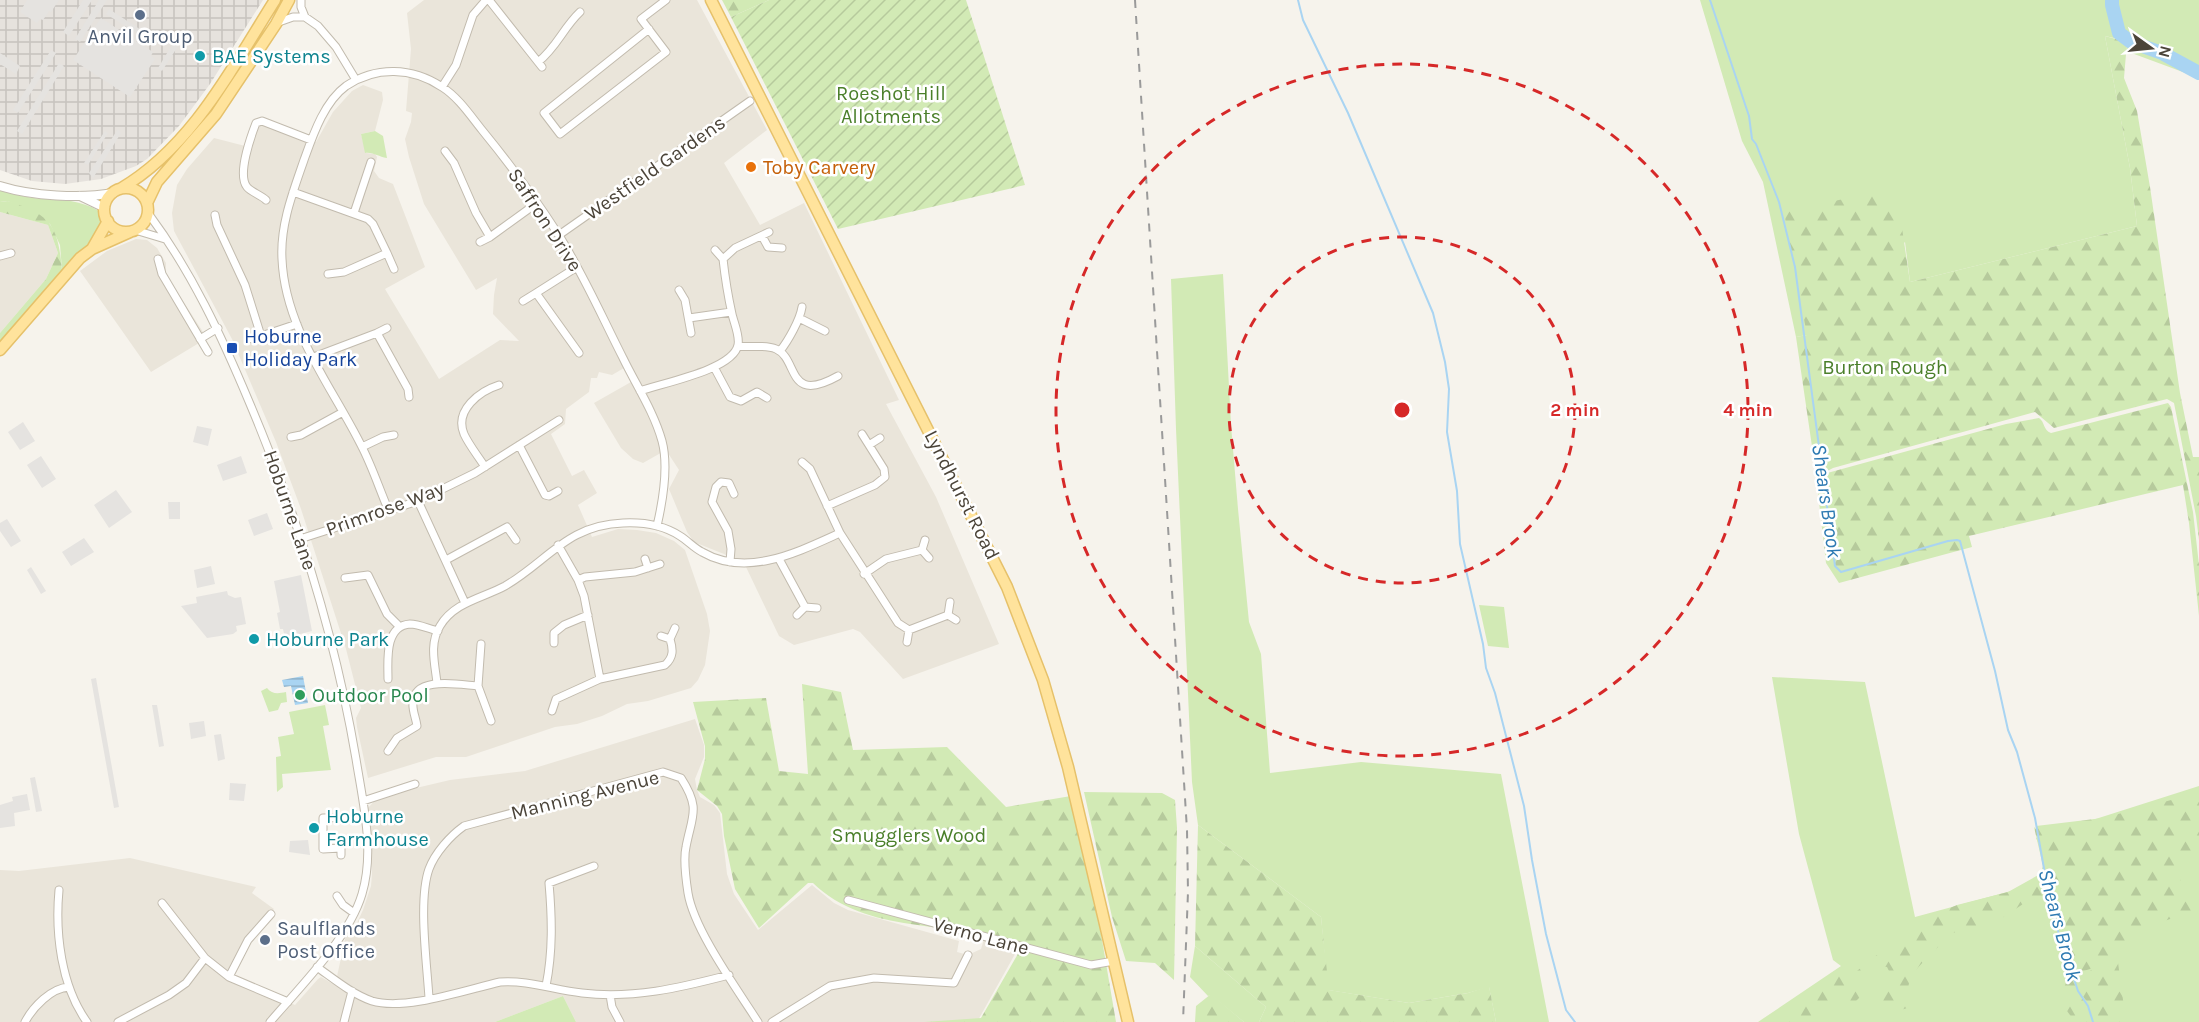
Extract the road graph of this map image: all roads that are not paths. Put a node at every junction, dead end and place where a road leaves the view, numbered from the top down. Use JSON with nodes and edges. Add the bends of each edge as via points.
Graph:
{"nodes":[{"id":1,"x":275,"y":0,"type":"edge"},
{"id":2,"x":289,"y":0,"type":"edge"},
{"id":3,"x":301,"y":0,"type":"edge"},
{"id":4,"x":487,"y":0,"type":"edge"},
{"id":5,"x":666,"y":0,"type":"edge"},
{"id":6,"x":711,"y":0,"type":"edge"},
{"id":7,"x":580,"y":12,"type":"dead end"},
{"id":8,"x":305,"y":17,"type":"junction"},
{"id":9,"x":276,"y":24,"type":"junction"},
{"id":10,"x":649,"y":29,"type":"junction"},
{"id":11,"x":356,"y":80,"type":"junction"},
{"id":12,"x":442,"y":87,"type":"junction"},
{"id":13,"x":750,"y":101,"type":"dead end"},
{"id":14,"x":311,"y":140,"type":"junction"},
{"id":15,"x":445,"y":151,"type":"dead end"},
{"id":16,"x":372,"y":162,"type":"dead end"},
{"id":17,"x":0,"y":186,"type":"edge"},
{"id":18,"x":117,"y":191,"type":"junction"},
{"id":19,"x":293,"y":192,"type":"junction"},
{"id":20,"x":79,"y":196,"type":"junction"},
{"id":21,"x":267,"y":200,"type":"dead end"},
{"id":22,"x":537,"y":203,"type":"junction"},
{"id":23,"x":105,"y":208,"type":"junction"},
{"id":24,"x":147,"y":208,"type":"junction"},
{"id":25,"x":354,"y":213,"type":"junction"},
{"id":26,"x":215,"y":215,"type":"dead end"},
{"id":27,"x":108,"y":221,"type":"junction"},
{"id":28,"x":132,"y":231,"type":"junction"},
{"id":29,"x":559,"y":235,"type":"junction"},
{"id":30,"x":490,"y":237,"type":"junction"},
{"id":31,"x":165,"y":239,"type":"junction"},
{"id":32,"x":480,"y":242,"type":"dead end"},
{"id":33,"x":782,"y":248,"type":"dead end"},
{"id":34,"x":92,"y":249,"type":"junction"},
{"id":35,"x":715,"y":250,"type":"dead end"},
{"id":36,"x":11,"y":253,"type":"dead end"},
{"id":37,"x":387,"y":254,"type":"junction"},
{"id":38,"x":0,"y":256,"type":"edge"},
{"id":39,"x":158,"y":258,"type":"dead end"},
{"id":40,"x":723,"y":259,"type":"junction"},
{"id":41,"x":577,"y":267,"type":"junction"},
{"id":42,"x":394,"y":269,"type":"dead end"},
{"id":43,"x":328,"y":274,"type":"dead end"},
{"id":44,"x":679,"y":290,"type":"dead end"},
{"id":45,"x":536,"y":293,"type":"junction"},
{"id":46,"x":524,"y":301,"type":"dead end"},
{"id":47,"x":802,"y":307,"type":"dead end"},
{"id":48,"x":731,"y":312,"type":"junction"},
{"id":49,"x":689,"y":318,"type":"junction"},
{"id":50,"x":799,"y":318,"type":"junction"},
{"id":51,"x":297,"y":324,"type":"junction"},
{"id":52,"x":218,"y":328,"type":"junction"},
{"id":53,"x":387,"y":328,"type":"dead end"},
{"id":54,"x":825,"y":331,"type":"dead end"},
{"id":55,"x":377,"y":333,"type":"junction"},
{"id":56,"x":691,"y":333,"type":"dead end"},
{"id":57,"x":261,"y":336,"type":"junction"},
{"id":58,"x":200,"y":339,"type":"junction"},
{"id":59,"x":252,"y":339,"type":"dead end"},
{"id":60,"x":738,"y":346,"type":"junction"},
{"id":61,"x":0,"y":350,"type":"edge"},
{"id":62,"x":780,"y":351,"type":"junction"},
{"id":63,"x":208,"y":352,"type":"dead end"},
{"id":64,"x":579,"y":353,"type":"dead end"},
{"id":65,"x":311,"y":358,"type":"junction"},
{"id":66,"x":714,"y":367,"type":"junction"},
{"id":67,"x":838,"y":376,"type":"dead end"},
{"id":68,"x":757,"y":382,"type":"dead end"},
{"id":69,"x":499,"y":385,"type":"dead end"},
{"id":70,"x":640,"y":391,"type":"junction"},
{"id":71,"x":758,"y":392,"type":"junction"},
{"id":72,"x":410,"y":397,"type":"dead end"},
{"id":73,"x":767,"y":398,"type":"dead end"},
{"id":74,"x":343,"y":412,"type":"junction"},
{"id":75,"x":559,"y":420,"type":"dead end"},
{"id":76,"x":862,"y":434,"type":"dead end"},
{"id":77,"x":394,"y":435,"type":"dead end"},
{"id":78,"x":291,"y":437,"type":"dead end"},
{"id":79,"x":880,"y":438,"type":"dead end"},
{"id":80,"x":519,"y":445,"type":"junction"},
{"id":81,"x":869,"y":445,"type":"junction"},
{"id":82,"x":362,"y":447,"type":"junction"},
{"id":83,"x":802,"y":462,"type":"dead end"},
{"id":84,"x":485,"y":467,"type":"junction"},
{"id":85,"x":558,"y":491,"type":"dead end"},
{"id":86,"x":735,"y":494,"type":"dead end"},
{"id":87,"x":418,"y":501,"type":"junction"},
{"id":88,"x":826,"y":506,"type":"junction"},
{"id":89,"x":388,"y":510,"type":"junction"},
{"id":90,"x":657,"y":526,"type":"junction"},
{"id":91,"x":840,"y":533,"type":"junction"},
{"id":92,"x":303,"y":538,"type":"junction"},
{"id":93,"x":516,"y":540,"type":"dead end"},
{"id":94,"x":925,"y":540,"type":"dead end"},
{"id":95,"x":558,"y":545,"type":"junction"},
{"id":96,"x":922,"y":550,"type":"junction"},
{"id":97,"x":929,"y":558,"type":"dead end"},
{"id":98,"x":645,"y":559,"type":"dead end"},
{"id":99,"x":779,"y":559,"type":"junction"},
{"id":100,"x":446,"y":560,"type":"junction"},
{"id":101,"x":730,"y":562,"type":"junction"},
{"id":102,"x":660,"y":564,"type":"dead end"},
{"id":103,"x":648,"y":568,"type":"junction"},
{"id":104,"x":864,"y":574,"type":"junction"},
{"id":105,"x":345,"y":578,"type":"dead end"},
{"id":106,"x":578,"y":580,"type":"junction"},
{"id":107,"x":950,"y":602,"type":"dead end"},
{"id":108,"x":465,"y":603,"type":"junction"},
{"id":109,"x":805,"y":607,"type":"junction"},
{"id":110,"x":817,"y":608,"type":"dead end"},
{"id":111,"x":588,"y":615,"type":"junction"},
{"id":112,"x":797,"y":615,"type":"dead end"},
{"id":113,"x":948,"y":615,"type":"junction"},
{"id":114,"x":956,"y":620,"type":"dead end"},
{"id":115,"x":399,"y":627,"type":"junction"},
{"id":116,"x":675,"y":628,"type":"dead end"},
{"id":117,"x":909,"y":630,"type":"junction"},
{"id":118,"x":438,"y":631,"type":"junction"},
{"id":119,"x":661,"y":636,"type":"dead end"},
{"id":120,"x":670,"y":639,"type":"junction"},
{"id":121,"x":907,"y":642,"type":"dead end"},
{"id":122,"x":554,"y":643,"type":"dead end"},
{"id":123,"x":481,"y":644,"type":"dead end"},
{"id":124,"x":600,"y":679,"type":"junction"},
{"id":125,"x":388,"y":680,"type":"dead end"},
{"id":126,"x":437,"y":683,"type":"junction"},
{"id":127,"x":478,"y":686,"type":"junction"},
{"id":128,"x":552,"y":711,"type":"dead end"},
{"id":129,"x":491,"y":721,"type":"dead end"},
{"id":130,"x":388,"y":751,"type":"dead end"},
{"id":131,"x":416,"y":784,"type":"dead end"},
{"id":132,"x":363,"y":801,"type":"junction"},
{"id":133,"x":365,"y":818,"type":"junction"},
{"id":134,"x":341,"y":855,"type":"dead end"},
{"id":135,"x":594,"y":866,"type":"dead end"},
{"id":136,"x":59,"y":890,"type":"dead end"},
{"id":137,"x":337,"y":896,"type":"dead end"},
{"id":138,"x":848,"y":900,"type":"dead end"},
{"id":139,"x":162,"y":903,"type":"dead end"},
{"id":140,"x":354,"y":913,"type":"junction"},
{"id":141,"x":271,"y":914,"type":"dead end"},
{"id":142,"x":968,"y":955,"type":"dead end"},
{"id":143,"x":205,"y":958,"type":"junction"},
{"id":144,"x":1114,"y":961,"type":"junction"},
{"id":145,"x":317,"y":967,"type":"junction"},
{"id":146,"x":729,"y":975,"type":"junction"},
{"id":147,"x":229,"y":977,"type":"junction"},
{"id":148,"x":546,"y":986,"type":"junction"},
{"id":149,"x":69,"y":987,"type":"junction"},
{"id":150,"x":352,"y":991,"type":"junction"},
{"id":151,"x":610,"y":995,"type":"junction"},
{"id":152,"x":429,"y":998,"type":"junction"},
{"id":153,"x":288,"y":1002,"type":"junction"},
{"id":154,"x":25,"y":1022,"type":"edge"},
{"id":155,"x":87,"y":1022,"type":"edge"},
{"id":156,"x":118,"y":1022,"type":"edge"},
{"id":157,"x":270,"y":1022,"type":"edge"},
{"id":158,"x":344,"y":1022,"type":"edge"},
{"id":159,"x":620,"y":1022,"type":"edge"},
{"id":160,"x":758,"y":1022,"type":"edge"},
{"id":161,"x":772,"y":1022,"type":"edge"},
{"id":162,"x":1128,"y":1022,"type":"edge"}],
"edges":[{"from":1,"to":18,"type":"main road","via":[[205,110],[154,166]]},
{"from":2,"to":9,"type":"main road"},
{"from":3,"to":8,"type":"street"},
{"from":4,"to":7,"type":"street","via":[[540,65]]},
{"from":4,"to":12,"type":"street","via":[[473,15],[456,64]]},
{"from":5,"to":10,"type":"street","via":[[641,19]]},
{"from":6,"to":144,"type":"main road","name":"Lyndhurst Road","via":[[1007,587],[1043,680],[1068,767]]},
{"from":8,"to":9,"type":"street"},
{"from":8,"to":11,"type":"street","via":[[336,47]]},
{"from":9,"to":24,"type":"main road","via":[[216,114],[157,182]]},
{"from":10,"to":10,"type":"street","via":[[544,112],[560,134],[666,52]]},
{"from":11,"to":12,"type":"street","name":"Saffron Drive","via":[[371,73],[399,71]]},
{"from":11,"to":14,"type":"street","name":"Saffron Drive","via":[[333,100]]},
{"from":12,"to":22,"type":"street","name":"Saffron Drive","via":[[493,142]]},
{"from":13,"to":29,"type":"street","name":"Westfield Gardens"},
{"from":14,"to":19,"type":"street","name":"Saffron Drive"},
{"from":14,"to":21,"type":"street","via":[[262,121],[256,123],[243,178],[247,187]]},
{"from":15,"to":30,"type":"street"},
{"from":16,"to":25,"type":"street"},
{"from":17,"to":20,"type":"street","via":[[23,193]]},
{"from":18,"to":20,"type":"street"},
{"from":18,"to":23,"type":"main road","via":[[109,197]]},
{"from":18,"to":24,"type":"main road","via":[[135,190]]},
{"from":19,"to":25,"type":"street"},
{"from":19,"to":51,"type":"street","name":"Saffron Drive","via":[[282,258]]},
{"from":20,"to":23,"type":"street"},
{"from":22,"to":29,"type":"street","name":"Saffron Drive"},
{"from":22,"to":30,"type":"street"},
{"from":23,"to":27,"type":"main road"},
{"from":24,"to":28,"type":"main road","via":[[143,224]]},
{"from":24,"to":31,"type":"street","name":"Hoburne Lane"},
{"from":25,"to":37,"type":"street","via":[[371,221]]},
{"from":26,"to":57,"type":"street","via":[[245,285]]},
{"from":27,"to":28,"type":"main road","via":[[120,231]]},
{"from":27,"to":34,"type":"main road"},
{"from":28,"to":31,"type":"street"},
{"from":28,"to":34,"type":"main road"},
{"from":29,"to":41,"type":"street","name":"Saffron Drive"},
{"from":30,"to":32,"type":"street"},
{"from":31,"to":52,"type":"street","name":"Hoburne Lane"},
{"from":33,"to":40,"type":"street","via":[[768,248],[765,234],[735,248]]},
{"from":34,"to":61,"type":"main road","via":[[68,270]]},
{"from":35,"to":40,"type":"street"},
{"from":36,"to":38,"type":"street"},
{"from":37,"to":42,"type":"street"},
{"from":37,"to":43,"type":"street","via":[[344,272]]},
{"from":39,"to":58,"type":"street","via":[[162,273]]},
{"from":40,"to":48,"type":"street"},
{"from":41,"to":45,"type":"street"},
{"from":41,"to":70,"type":"street","name":"Saffron Drive"},
{"from":44,"to":49,"type":"street"},
{"from":45,"to":46,"type":"street"},
{"from":45,"to":64,"type":"street"},
{"from":47,"to":50,"type":"street"},
{"from":48,"to":49,"type":"street"},
{"from":48,"to":60,"type":"street"},
{"from":49,"to":56,"type":"street"},
{"from":50,"to":54,"type":"street"},
{"from":50,"to":62,"type":"street"},
{"from":51,"to":57,"type":"street"},
{"from":51,"to":65,"type":"street","name":"Saffron Drive"},
{"from":52,"to":58,"type":"street"},
{"from":52,"to":92,"type":"street","name":"Hoburne Lane"},
{"from":53,"to":55,"type":"street"},
{"from":55,"to":65,"type":"street"},
{"from":55,"to":72,"type":"street"},
{"from":57,"to":59,"type":"street"},
{"from":58,"to":63,"type":"street"},
{"from":60,"to":62,"type":"street"},
{"from":60,"to":66,"type":"street","via":[[734,354]]},
{"from":62,"to":67,"type":"street","via":[[803,384],[830,381]]},
{"from":65,"to":74,"type":"street","name":"Saffron Drive"},
{"from":66,"to":70,"type":"street"},
{"from":66,"to":71,"type":"street","via":[[730,397],[741,400]]},
{"from":68,"to":71,"type":"street"},
{"from":69,"to":84,"type":"street","via":[[473,399],[463,418],[464,434]]},
{"from":70,"to":90,"type":"street","name":"Saffron Drive","via":[[663,445],[664,489]]},
{"from":71,"to":73,"type":"street"},
{"from":74,"to":78,"type":"street"},
{"from":74,"to":82,"type":"street","name":"Saffron Drive"},
{"from":75,"to":80,"type":"street","name":"Primrose Way"},
{"from":76,"to":81,"type":"street"},
{"from":77,"to":82,"type":"street"},
{"from":79,"to":81,"type":"street"},
{"from":80,"to":84,"type":"street","name":"Primrose Way"},
{"from":80,"to":85,"type":"street","via":[[544,495]]},
{"from":81,"to":88,"type":"street","via":[[885,477]]},
{"from":82,"to":89,"type":"street","name":"Saffron Drive"},
{"from":83,"to":88,"type":"street","via":[[810,469]]},
{"from":84,"to":87,"type":"street","name":"Primrose Way"},
{"from":86,"to":101,"type":"street","via":[[729,483],[721,482],[712,502],[728,531]]},
{"from":87,"to":89,"type":"street","name":"Primrose Way"},
{"from":87,"to":100,"type":"street"},
{"from":88,"to":91,"type":"street"},
{"from":89,"to":92,"type":"street","name":"Primrose Way"},
{"from":90,"to":95,"type":"street","via":[[625,523],[598,527]]},
{"from":90,"to":101,"type":"street","via":[[674,532],[707,555]]},
{"from":91,"to":99,"type":"street"},
{"from":91,"to":104,"type":"street"},
{"from":92,"to":132,"type":"street","name":"Hoburne Lane","via":[[347,705]]},
{"from":93,"to":100,"type":"street","via":[[507,527]]},
{"from":94,"to":96,"type":"street"},
{"from":95,"to":106,"type":"street"},
{"from":95,"to":108,"type":"street","via":[[505,586]]},
{"from":96,"to":97,"type":"street"},
{"from":96,"to":104,"type":"street","via":[[886,559]]},
{"from":98,"to":103,"type":"street"},
{"from":99,"to":101,"type":"street"},
{"from":99,"to":109,"type":"street"},
{"from":100,"to":108,"type":"street"},
{"from":102,"to":103,"type":"street"},
{"from":103,"to":106,"type":"street"},
{"from":104,"to":117,"type":"street","via":[[898,623]]},
{"from":105,"to":115,"type":"street","via":[[368,575],[387,614]]},
{"from":106,"to":111,"type":"street"},
{"from":107,"to":113,"type":"street"},
{"from":108,"to":118,"type":"street"},
{"from":109,"to":110,"type":"street"},
{"from":109,"to":112,"type":"street"},
{"from":111,"to":122,"type":"street","via":[[550,632]]},
{"from":111,"to":124,"type":"street"},
{"from":113,"to":114,"type":"street"},
{"from":113,"to":117,"type":"street"},
{"from":115,"to":118,"type":"street","via":[[415,625]]},
{"from":115,"to":125,"type":"street","via":[[384,654]]},
{"from":116,"to":120,"type":"street"},
{"from":117,"to":121,"type":"street"},
{"from":118,"to":126,"type":"street","via":[[433,651]]},
{"from":119,"to":120,"type":"street"},
{"from":120,"to":124,"type":"street","via":[[673,651],[665,665]]},
{"from":123,"to":127,"type":"street"},
{"from":124,"to":128,"type":"street","via":[[556,699]]},
{"from":126,"to":127,"type":"street"},
{"from":126,"to":130,"type":"street","via":[[423,687],[414,696],[417,726],[397,738]]},
{"from":127,"to":129,"type":"street"},
{"from":131,"to":132,"type":"street"},
{"from":132,"to":133,"type":"street","name":"Hoburne Lane"},
{"from":133,"to":134,"type":"street","via":[[323,818],[322,849],[341,848]]},
{"from":133,"to":140,"type":"street","name":"Hoburne Lane","via":[[368,870]]},
{"from":135,"to":148,"type":"street","via":[[549,883],[551,962]]},
{"from":136,"to":149,"type":"street","via":[[59,939]]},
{"from":137,"to":140,"type":"street"},
{"from":138,"to":144,"type":"street","name":"Verno Lane","via":[[1091,965]]},
{"from":139,"to":143,"type":"street"},
{"from":140,"to":145,"type":"street","name":"Hoburne Lane"},
{"from":141,"to":147,"type":"street","via":[[248,940]]},
{"from":142,"to":161,"type":"street","via":[[954,983],[874,978],[830,986]]},
{"from":143,"to":147,"type":"street"},
{"from":143,"to":156,"type":"street","via":[[186,983]]},
{"from":144,"to":162,"type":"main road","name":"Lyndhurst Road"},
{"from":145,"to":150,"type":"street"},
{"from":145,"to":153,"type":"street","name":"Hoburne Lane"},
{"from":146,"to":151,"type":"street","via":[[655,993]]},
{"from":146,"to":152,"type":"street","name":"Manning Avenue","via":[[694,915],[688,893],[685,849],[694,818],[692,795],[681,778],[663,772],[464,826],[450,836],[429,869],[424,904]]},
{"from":146,"to":160,"type":"street","name":"Manning Avenue"},
{"from":147,"to":153,"type":"street"},
{"from":148,"to":151,"type":"street"},
{"from":148,"to":152,"type":"street","via":[[500,982]]},
{"from":149,"to":154,"type":"street","via":[[46,997]]},
{"from":149,"to":155,"type":"street"},
{"from":150,"to":152,"type":"street","via":[[397,1005]]},
{"from":150,"to":158,"type":"street"},
{"from":151,"to":159,"type":"street"},
{"from":153,"to":157,"type":"street","name":"Hoburne Lane"}]}
